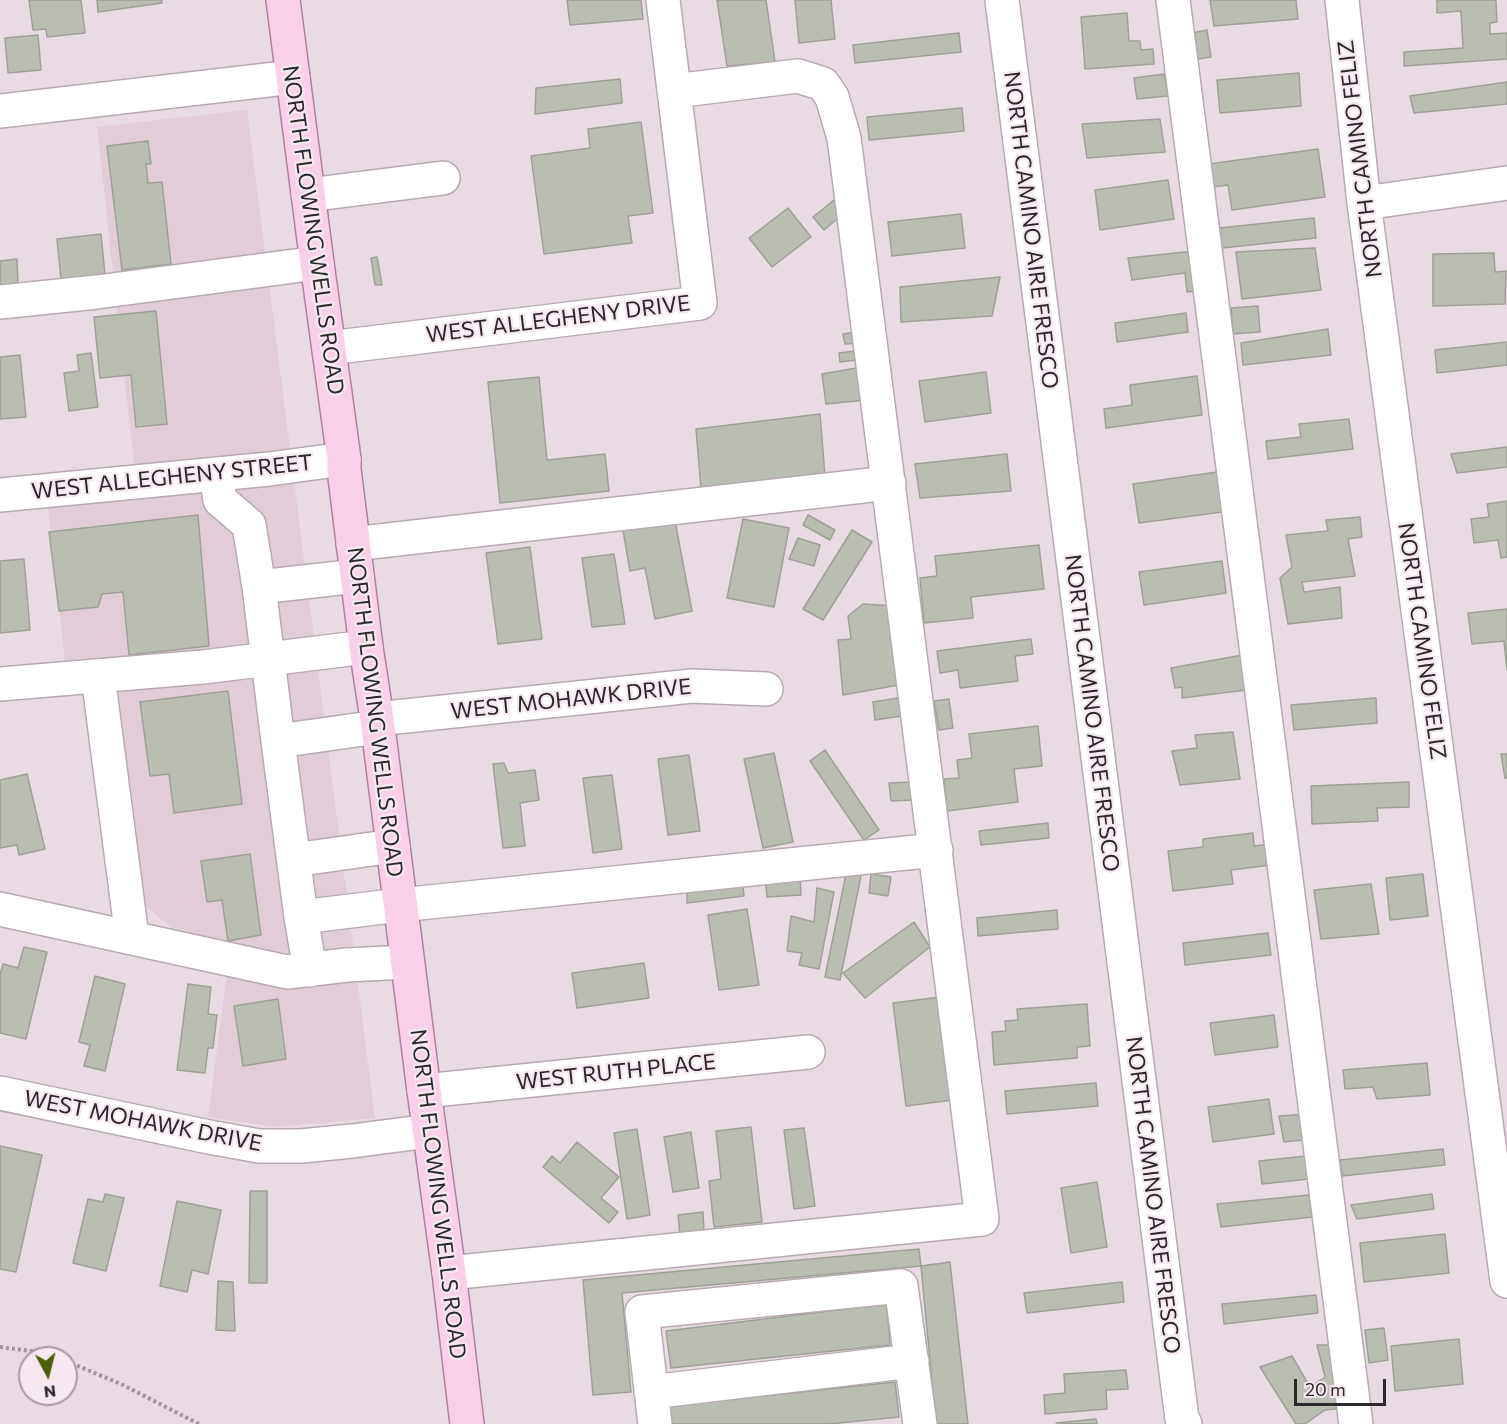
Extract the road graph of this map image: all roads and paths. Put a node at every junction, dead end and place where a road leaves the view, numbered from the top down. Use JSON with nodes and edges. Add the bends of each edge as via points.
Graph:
{"nodes":[{"id":1,"x":283,"y":0,"type":"edge"},
{"id":2,"x":663,"y":0,"type":"edge"},
{"id":3,"x":1002,"y":0,"type":"edge"},
{"id":4,"x":1173,"y":0,"type":"edge"},
{"id":5,"x":1342,"y":0,"type":"edge"},
{"id":6,"x":292,"y":77,"type":"junction"},
{"id":7,"x":674,"y":91,"type":"junction"},
{"id":8,"x":0,"y":111,"type":"edge"},
{"id":9,"x":443,"y":178,"type":"dead end"},
{"id":10,"x":1507,"y":183,"type":"edge"},
{"id":11,"x":308,"y":195,"type":"junction"},
{"id":12,"x":1364,"y":203,"type":"junction"},
{"id":13,"x":317,"y":263,"type":"junction"},
{"id":14,"x":0,"y":302,"type":"edge"},
{"id":15,"x":329,"y":348,"type":"junction"},
{"id":16,"x":344,"y":459,"type":"junction"},
{"id":17,"x":216,"y":474,"type":"junction"},
{"id":18,"x":889,"y":483,"type":"junction"},
{"id":19,"x":0,"y":495,"type":"edge"},
{"id":20,"x":353,"y":544,"type":"junction"},
{"id":21,"x":357,"y":576,"type":"junction"},
{"id":22,"x":259,"y":587,"type":"junction"},
{"id":23,"x":366,"y":647,"type":"junction"},
{"id":24,"x":267,"y":660,"type":"junction"},
{"id":25,"x":98,"y":676,"type":"junction"},
{"id":26,"x":0,"y":684,"type":"edge"},
{"id":27,"x":766,"y":689,"type":"dead end"},
{"id":28,"x":377,"y":723,"type":"junction"},
{"id":29,"x":278,"y":741,"type":"junction"},
{"id":30,"x":393,"y":846,"type":"junction"},
{"id":31,"x":936,"y":850,"type":"junction"},
{"id":32,"x":294,"y":860,"type":"junction"},
{"id":33,"x":400,"y":905,"type":"junction"},
{"id":34,"x":0,"y":909,"type":"edge"},
{"id":35,"x":301,"y":917,"type":"junction"},
{"id":36,"x":132,"y":937,"type":"junction"},
{"id":37,"x":407,"y":962,"type":"junction"},
{"id":38,"x":310,"y":970,"type":"junction"},
{"id":39,"x":808,"y":1052,"type":"dead end"},
{"id":40,"x":424,"y":1091,"type":"junction"},
{"id":41,"x":0,"y":1093,"type":"edge"},
{"id":42,"x":429,"y":1131,"type":"junction"},
{"id":43,"x":449,"y":1273,"type":"junction"},
{"id":44,"x":1507,"y":1281,"type":"edge"},
{"id":45,"x":0,"y":1347,"type":"edge"},
{"id":46,"x":18,"y":1349,"type":"edge"},
{"id":47,"x":912,"y":1361,"type":"junction"},
{"id":48,"x":78,"y":1366,"type":"edge"},
{"id":49,"x":651,"y":1392,"type":"junction"},
{"id":50,"x":199,"y":1424,"type":"edge"},
{"id":51,"x":467,"y":1424,"type":"edge"},
{"id":52,"x":655,"y":1424,"type":"edge"},
{"id":53,"x":920,"y":1424,"type":"edge"},
{"id":54,"x":1185,"y":1424,"type":"edge"},
{"id":55,"x":1356,"y":1424,"type":"edge"}],
"edges":[{"from":1,"to":6,"type":"main road","name":"NORTH FLOWING WELLS ROAD"},
{"from":2,"to":7,"type":"street","name":"WEST ALLEGHENY DRIVE"},
{"from":3,"to":54,"type":"street","name":"NORTH CAMINO AIRE FRESCO"},
{"from":4,"to":55,"type":"street"},
{"from":5,"to":12,"type":"street","name":"NORTH CAMINO FELIZ"},
{"from":6,"to":8,"type":"street"},
{"from":6,"to":11,"type":"main road","name":"NORTH FLOWING WELLS ROAD"},
{"from":7,"to":15,"type":"street","name":"WEST ALLEGHENY DRIVE","via":[[700,303]]},
{"from":7,"to":18,"type":"street","via":[[798,76],[823,84],[832,97],[844,138]]},
{"from":9,"to":11,"type":"street"},
{"from":10,"to":12,"type":"street"},
{"from":11,"to":13,"type":"main road","name":"NORTH FLOWING WELLS ROAD"},
{"from":12,"to":44,"type":"street","name":"NORTH CAMINO FELIZ"},
{"from":13,"to":14,"type":"street"},
{"from":13,"to":15,"type":"main road","name":"NORTH FLOWING WELLS ROAD"},
{"from":15,"to":16,"type":"main road","name":"NORTH FLOWING WELLS ROAD"},
{"from":16,"to":17,"type":"street","name":"WEST ALLEGHENY STREET"},
{"from":16,"to":20,"type":"main road","name":"NORTH FLOWING WELLS ROAD"},
{"from":17,"to":19,"type":"street","name":"WEST ALLEGHENY STREET"},
{"from":17,"to":22,"type":"street","via":[[220,500],[249,525]]},
{"from":18,"to":20,"type":"street"},
{"from":18,"to":31,"type":"street"},
{"from":20,"to":21,"type":"main road","name":"NORTH FLOWING WELLS ROAD"},
{"from":21,"to":22,"type":"street"},
{"from":21,"to":23,"type":"main road","name":"NORTH FLOWING WELLS ROAD"},
{"from":22,"to":24,"type":"street"},
{"from":23,"to":24,"type":"street"},
{"from":23,"to":28,"type":"main road","name":"NORTH FLOWING WELLS ROAD"},
{"from":24,"to":25,"type":"street"},
{"from":24,"to":29,"type":"street"},
{"from":25,"to":26,"type":"street"},
{"from":25,"to":36,"type":"street"},
{"from":27,"to":28,"type":"street","name":"WEST MOHAWK DRIVE","via":[[692,686]]},
{"from":28,"to":29,"type":"street","name":"WEST MOHAWK DRIVE"},
{"from":28,"to":30,"type":"main road","name":"NORTH FLOWING WELLS ROAD"},
{"from":29,"to":32,"type":"street"},
{"from":30,"to":32,"type":"street"},
{"from":30,"to":33,"type":"main road","name":"NORTH FLOWING WELLS ROAD"},
{"from":31,"to":33,"type":"street"},
{"from":31,"to":43,"type":"street","via":[[982,1219]]},
{"from":32,"to":35,"type":"street"},
{"from":33,"to":35,"type":"street"},
{"from":33,"to":37,"type":"main road","name":"NORTH FLOWING WELLS ROAD"},
{"from":34,"to":36,"type":"street"},
{"from":35,"to":38,"type":"street"},
{"from":36,"to":38,"type":"street","via":[[287,972]]},
{"from":37,"to":38,"type":"street"},
{"from":37,"to":40,"type":"main road","name":"NORTH FLOWING WELLS ROAD"},
{"from":39,"to":40,"type":"street","name":"WEST RUTH PLACE"},
{"from":40,"to":42,"type":"main road","name":"NORTH FLOWING WELLS ROAD"},
{"from":41,"to":42,"type":"street","name":"WEST MOHAWK DRIVE","via":[[259,1146],[301,1146]]},
{"from":42,"to":43,"type":"main road","name":"NORTH FLOWING WELLS ROAD"},
{"from":43,"to":51,"type":"main road","name":"NORTH FLOWING WELLS ROAD"},
{"from":45,"to":46,"type":"path"},
{"from":47,"to":49,"type":"street"},
{"from":47,"to":49,"type":"street","via":[[901,1286],[642,1312]]},
{"from":47,"to":53,"type":"street"},
{"from":48,"to":50,"type":"path"},
{"from":49,"to":52,"type":"street"}]}
